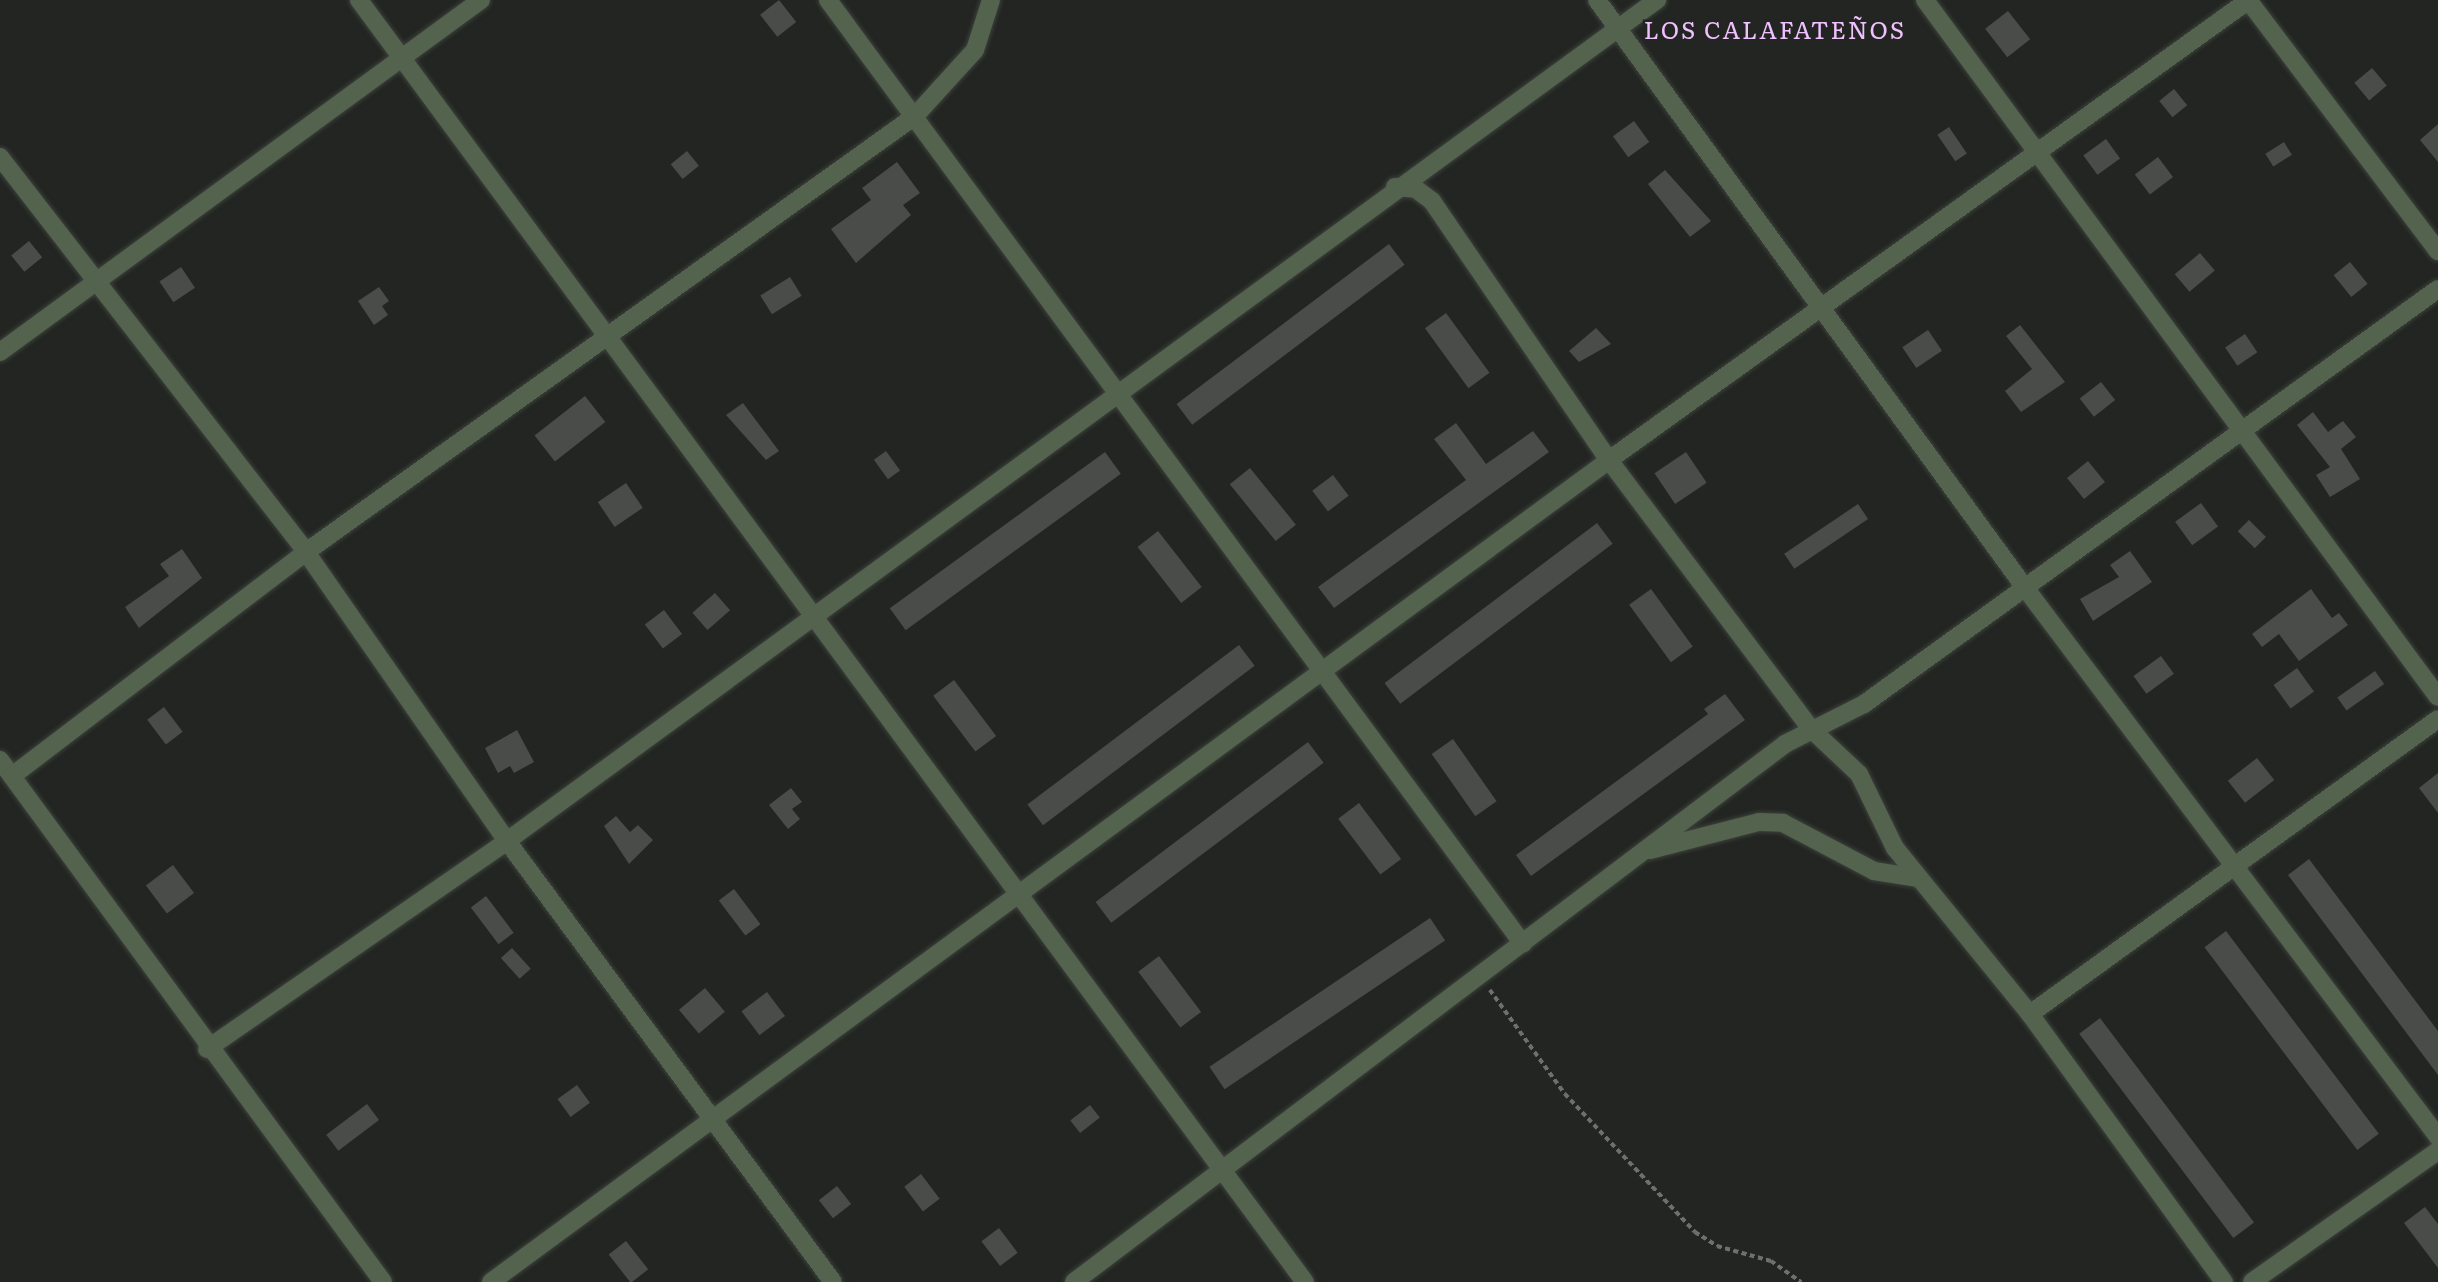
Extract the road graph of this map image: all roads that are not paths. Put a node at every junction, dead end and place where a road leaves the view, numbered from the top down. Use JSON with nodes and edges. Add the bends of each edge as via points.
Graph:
{"nodes":[{"id":1,"x":359,"y":0,"type":"edge"},
{"id":2,"x":481,"y":0,"type":"edge"},
{"id":3,"x":828,"y":0,"type":"edge"},
{"id":4,"x":991,"y":0,"type":"edge"},
{"id":5,"x":1597,"y":0,"type":"edge"},
{"id":6,"x":1657,"y":0,"type":"edge"},
{"id":7,"x":1925,"y":0,"type":"edge"},
{"id":8,"x":2248,"y":0,"type":"edge"},
{"id":9,"x":1618,"y":29,"type":"junction"},
{"id":10,"x":402,"y":57,"type":"junction"},
{"id":11,"x":915,"y":116,"type":"junction"},
{"id":12,"x":2036,"y":153,"type":"junction"},
{"id":13,"x":0,"y":157,"type":"edge"},
{"id":14,"x":1395,"y":187,"type":"junction"},
{"id":15,"x":2438,"y":251,"type":"edge"},
{"id":16,"x":96,"y":278,"type":"junction"},
{"id":17,"x":2438,"y":289,"type":"edge"},
{"id":18,"x":1825,"y":308,"type":"junction"},
{"id":19,"x":607,"y":342,"type":"junction"},
{"id":20,"x":0,"y":352,"type":"edge"},
{"id":21,"x":1114,"y":394,"type":"junction"},
{"id":22,"x":2242,"y":432,"type":"junction"},
{"id":23,"x":1609,"y":460,"type":"junction"},
{"id":24,"x":306,"y":552,"type":"junction"},
{"id":25,"x":2023,"y":585,"type":"junction"},
{"id":26,"x":817,"y":614,"type":"junction"},
{"id":27,"x":1323,"y":674,"type":"junction"},
{"id":28,"x":2438,"y":697,"type":"edge"},
{"id":29,"x":2438,"y":719,"type":"edge"},
{"id":30,"x":1811,"y":729,"type":"junction"},
{"id":31,"x":0,"y":760,"type":"edge"},
{"id":32,"x":12,"y":776,"type":"junction"},
{"id":33,"x":507,"y":841,"type":"junction"},
{"id":34,"x":1640,"y":852,"type":"junction"},
{"id":35,"x":2237,"y":869,"type":"junction"},
{"id":36,"x":1918,"y":878,"type":"junction"},
{"id":37,"x":1016,"y":899,"type":"junction"},
{"id":38,"x":1523,"y":944,"type":"junction"},
{"id":39,"x":2029,"y":1014,"type":"junction"},
{"id":40,"x":207,"y":1049,"type":"junction"},
{"id":41,"x":715,"y":1119,"type":"junction"},
{"id":42,"x":2438,"y":1137,"type":"edge"},
{"id":43,"x":2438,"y":1151,"type":"edge"},
{"id":44,"x":1221,"y":1168,"type":"junction"},
{"id":45,"x":383,"y":1282,"type":"edge"},
{"id":46,"x":491,"y":1282,"type":"edge"},
{"id":47,"x":833,"y":1282,"type":"edge"},
{"id":48,"x":1074,"y":1282,"type":"edge"},
{"id":49,"x":1305,"y":1282,"type":"edge"},
{"id":50,"x":2224,"y":1282,"type":"edge"},
{"id":51,"x":2252,"y":1282,"type":"edge"}],
"edges":[{"from":1,"to":10,"type":"street"},
{"from":2,"to":10,"type":"street"},
{"from":3,"to":11,"type":"street"},
{"from":4,"to":11,"type":"street","via":[[975,50]]},
{"from":5,"to":9,"type":"street"},
{"from":6,"to":9,"type":"street"},
{"from":7,"to":12,"type":"street"},
{"from":8,"to":12,"type":"street"},
{"from":8,"to":15,"type":"street"},
{"from":9,"to":14,"type":"street"},
{"from":9,"to":18,"type":"street"},
{"from":10,"to":16,"type":"street"},
{"from":10,"to":19,"type":"street"},
{"from":11,"to":19,"type":"street"},
{"from":11,"to":21,"type":"street"},
{"from":12,"to":18,"type":"street"},
{"from":12,"to":22,"type":"street"},
{"from":13,"to":16,"type":"street"},
{"from":14,"to":21,"type":"street"},
{"from":14,"to":23,"type":"street","via":[[1416,189],[1432,201]]},
{"from":16,"to":20,"type":"street"},
{"from":16,"to":24,"type":"street"},
{"from":17,"to":22,"type":"street"},
{"from":18,"to":23,"type":"street"},
{"from":18,"to":25,"type":"street"},
{"from":19,"to":24,"type":"street"},
{"from":19,"to":26,"type":"street"},
{"from":21,"to":26,"type":"street"},
{"from":21,"to":27,"type":"street"},
{"from":22,"to":25,"type":"street"},
{"from":22,"to":28,"type":"street"},
{"from":23,"to":27,"type":"street"},
{"from":23,"to":30,"type":"street"},
{"from":24,"to":32,"type":"street"},
{"from":24,"to":33,"type":"street"},
{"from":25,"to":30,"type":"street","via":[[1864,704]]},
{"from":25,"to":35,"type":"street"},
{"from":26,"to":33,"type":"street"},
{"from":26,"to":37,"type":"street"},
{"from":27,"to":37,"type":"street"},
{"from":27,"to":38,"type":"street"},
{"from":29,"to":35,"type":"street"},
{"from":30,"to":34,"type":"street"},
{"from":30,"to":36,"type":"street","via":[[1865,783],[1895,848]]},
{"from":31,"to":32,"type":"street"},
{"from":32,"to":40,"type":"street"},
{"from":33,"to":40,"type":"street"},
{"from":33,"to":41,"type":"street"},
{"from":34,"to":36,"type":"street","via":[[1759,822],[1783,823],[1874,871]]},
{"from":34,"to":38,"type":"street"},
{"from":35,"to":39,"type":"street"},
{"from":35,"to":42,"type":"street"},
{"from":36,"to":39,"type":"street"},
{"from":37,"to":41,"type":"street"},
{"from":37,"to":44,"type":"street"},
{"from":38,"to":44,"type":"street"},
{"from":39,"to":50,"type":"street"},
{"from":40,"to":45,"type":"street"},
{"from":41,"to":46,"type":"street"},
{"from":41,"to":47,"type":"street"},
{"from":43,"to":51,"type":"street"},
{"from":44,"to":48,"type":"street"},
{"from":44,"to":49,"type":"street"}]}
